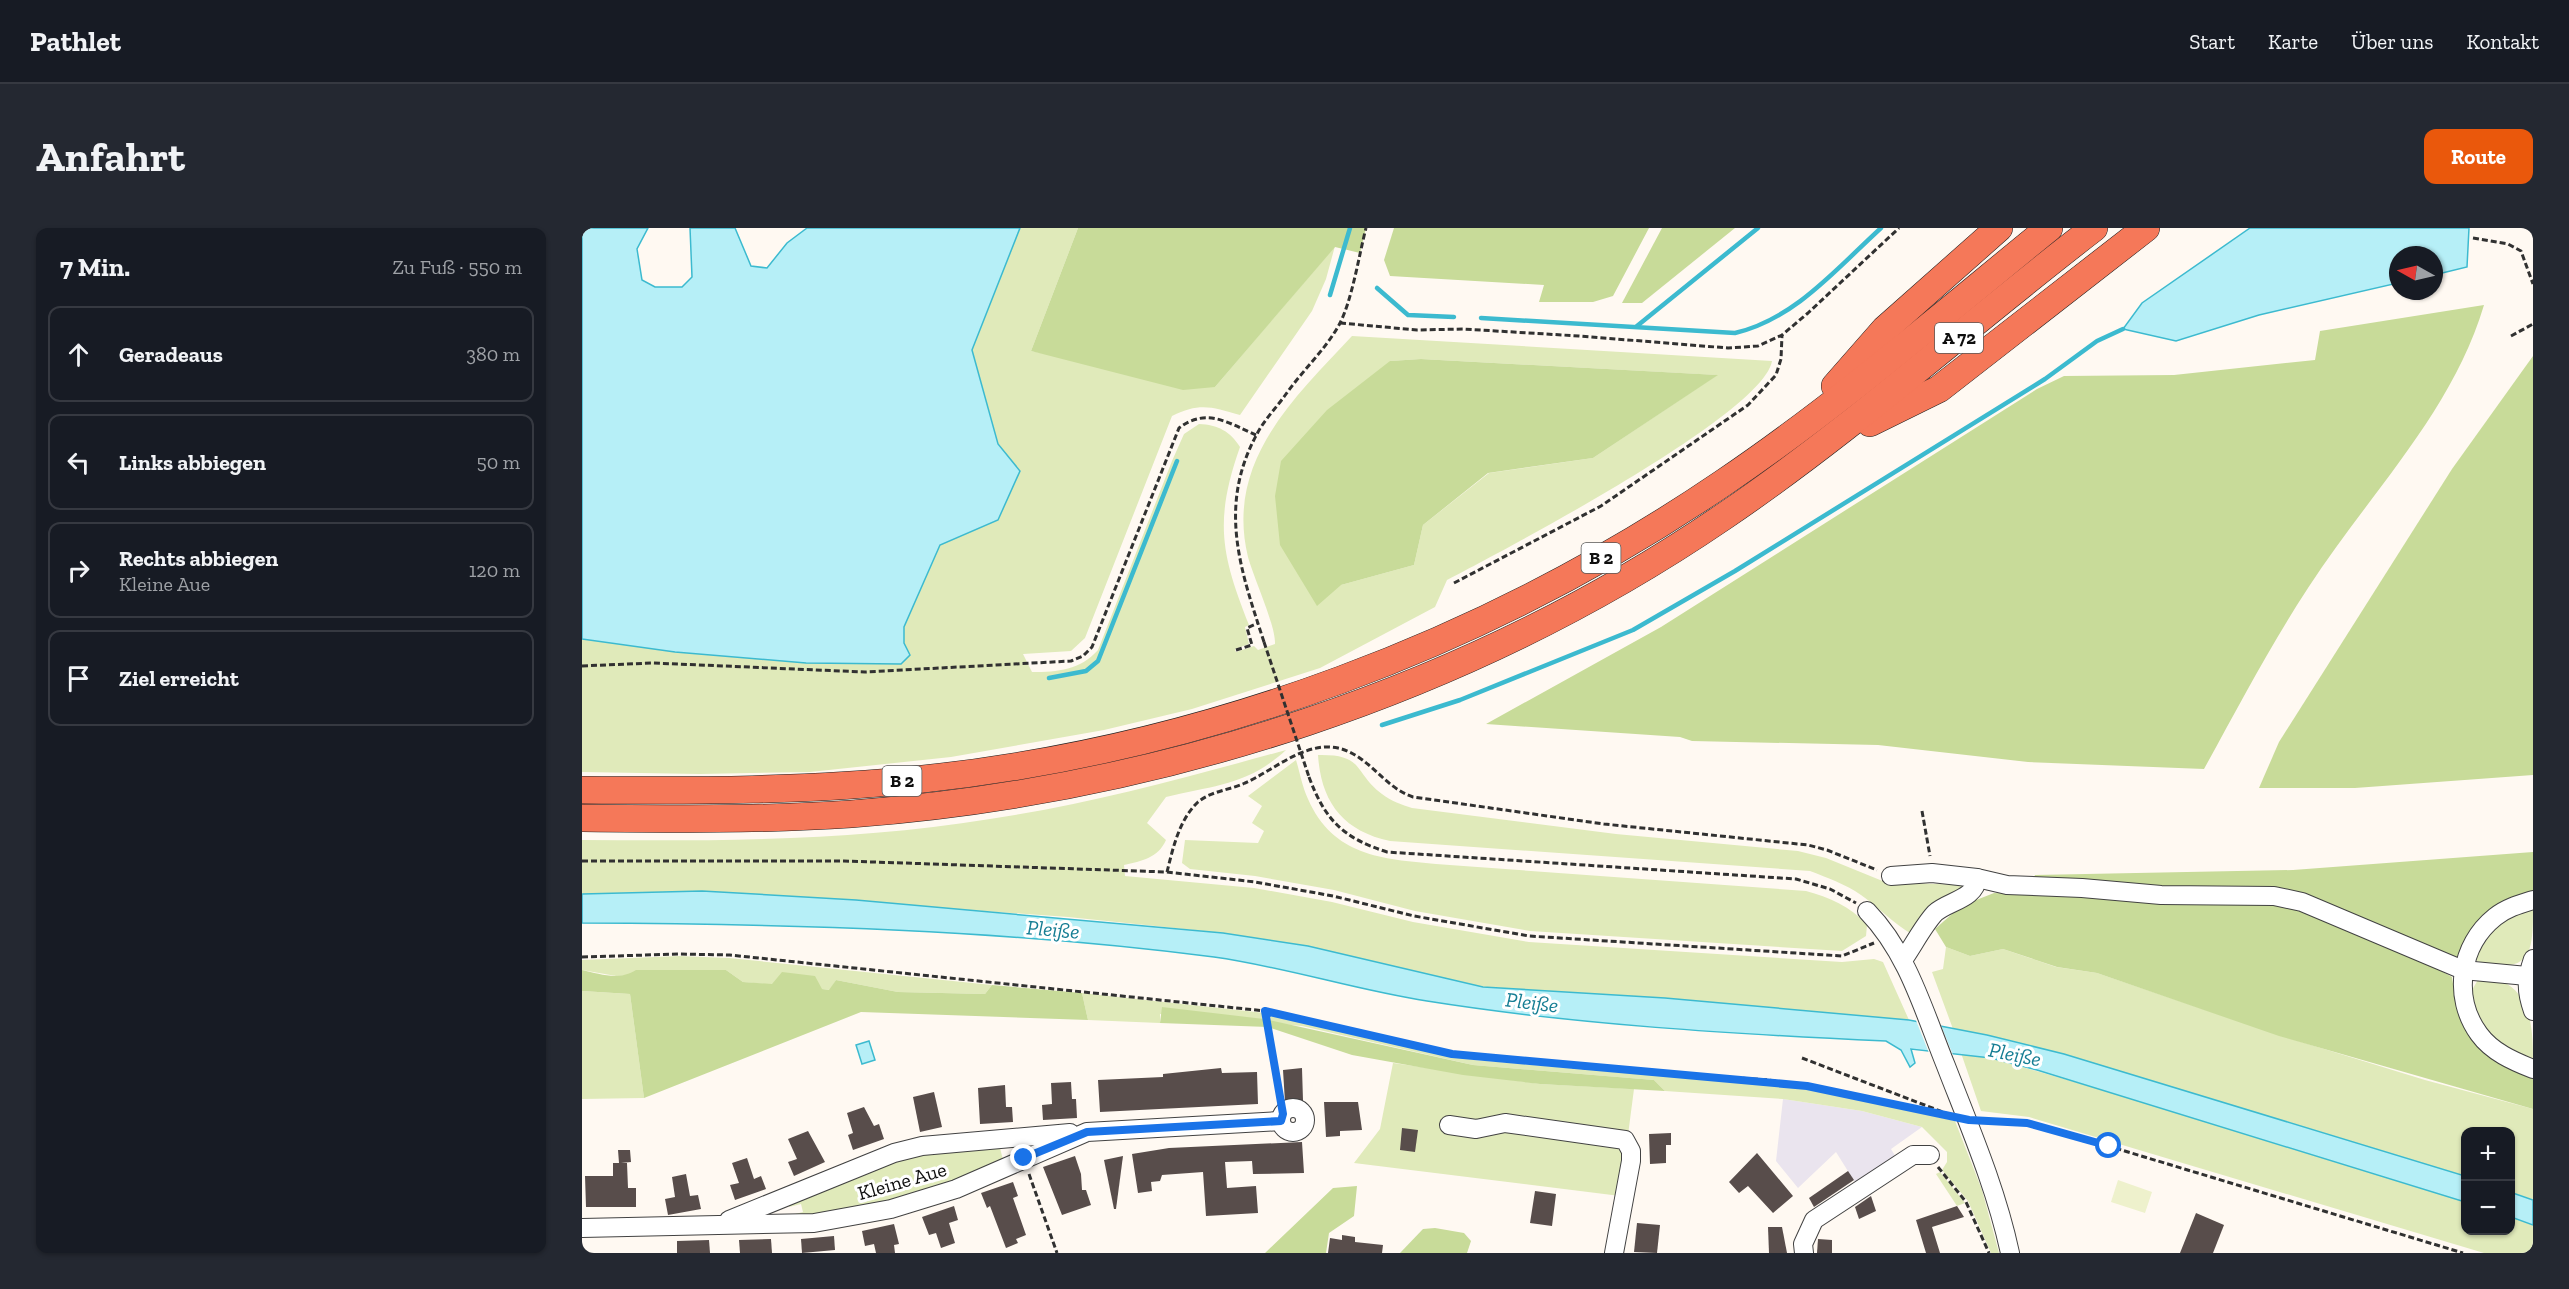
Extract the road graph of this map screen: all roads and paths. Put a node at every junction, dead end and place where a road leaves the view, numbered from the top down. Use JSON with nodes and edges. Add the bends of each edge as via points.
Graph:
{"nodes":[{"id":1,"x":1366,"y":228,"type":"edge"},
{"id":2,"x":1899,"y":228,"type":"edge"},
{"id":3,"x":2000,"y":228,"type":"edge"},
{"id":4,"x":2049,"y":228,"type":"edge"},
{"id":5,"x":2094,"y":228,"type":"edge"},
{"id":6,"x":2146,"y":229,"type":"edge"},
{"id":7,"x":2473,"y":238,"type":"dead end"},
{"id":8,"x":2533,"y":284,"type":"edge"},
{"id":9,"x":1340,"y":323,"type":"junction"},
{"id":10,"x":2533,"y":324,"type":"edge"},
{"id":11,"x":1782,"y":335,"type":"junction"},
{"id":12,"x":2511,"y":336,"type":"dead end"},
{"id":13,"x":1792,"y":434,"type":"junction"},
{"id":14,"x":1256,"y":435,"type":"junction"},
{"id":15,"x":1823,"y":446,"type":"junction"},
{"id":16,"x":1454,"y":583,"type":"dead end"},
{"id":17,"x":1258,"y":623,"type":"junction"},
{"id":18,"x":1236,"y":650,"type":"dead end"},
{"id":19,"x":582,"y":666,"type":"edge"},
{"id":20,"x":582,"y":790,"type":"edge"},
{"id":21,"x":1922,"y":811,"type":"dead end"},
{"id":22,"x":582,"y":818,"type":"edge"},
{"id":23,"x":582,"y":861,"type":"edge"},
{"id":24,"x":1167,"y":872,"type":"junction"},
{"id":25,"x":1932,"y":873,"type":"junction"},
{"id":26,"x":1891,"y":876,"type":"joint"},
{"id":27,"x":1977,"y":878,"type":"junction"},
{"id":28,"x":2533,"y":900,"type":"edge"},
{"id":29,"x":1867,"y":911,"type":"joint"},
{"id":30,"x":1890,"y":936,"type":"junction"},
{"id":31,"x":582,"y":957,"type":"edge"},
{"id":32,"x":1903,"y":960,"type":"junction"},
{"id":33,"x":2530,"y":968,"type":"edge"},
{"id":34,"x":2463,"y":970,"type":"junction"},
{"id":35,"x":1265,"y":1011,"type":"junction"},
{"id":36,"x":2533,"y":1011,"type":"edge"},
{"id":37,"x":1802,"y":1058,"type":"dead end"},
{"id":38,"x":2533,"y":1070,"type":"edge"},
{"id":39,"x":1282,"y":1117,"type":"joint"},
{"id":40,"x":1963,"y":1119,"type":"junction"},
{"id":41,"x":1449,"y":1125,"type":"dead end"},
{"id":42,"x":1087,"y":1132,"type":"junction"},
{"id":43,"x":1930,"y":1155,"type":"joint"},
{"id":44,"x":1024,"y":1158,"type":"junction"},
{"id":45,"x":717,"y":1225,"type":"junction"},
{"id":46,"x":582,"y":1228,"type":"edge"},
{"id":47,"x":1058,"y":1253,"type":"edge"},
{"id":48,"x":1614,"y":1253,"type":"edge"},
{"id":49,"x":1804,"y":1253,"type":"edge"},
{"id":50,"x":1989,"y":1253,"type":"edge"},
{"id":51,"x":2010,"y":1253,"type":"edge"},
{"id":52,"x":2463,"y":1253,"type":"edge"}],
"edges":[{"from":1,"to":9,"type":"path"},
{"from":2,"to":11,"type":"path"},
{"from":3,"to":13,"type":"highway","via":[[1885,329]]},
{"from":4,"to":13,"type":"highway","number":"A 72"},
{"from":5,"to":15,"type":"highway","number":"A 72"},
{"from":6,"to":15,"type":"highway","via":[[1940,389]]},
{"from":7,"to":8,"type":"path","via":[[2508,244],[2522,251]]},
{"from":9,"to":11,"type":"path","via":[[1728,348],[1758,346]]},
{"from":9,"to":14,"type":"path"},
{"from":10,"to":12,"type":"path"},
{"from":11,"to":16,"type":"path","via":[[1782,358],[1776,375],[1748,405],[1601,506]]},
{"from":13,"to":20,"type":"highway","number":"B 2","via":[[1650,530],[1496,613],[1354,675],[1216,720],[1044,761],[925,779],[774,789]]},
{"from":14,"to":17,"type":"path","via":[[1242,471],[1235,521],[1241,572]]},
{"from":14,"to":19,"type":"path","via":[[1217,418],[1190,420],[1179,428],[1092,647],[1071,661],[864,672],[668,663]]},
{"from":15,"to":22,"type":"highway","number":"B 2","via":[[1722,518],[1542,623],[1443,670],[1221,748],[1069,784],[929,806],[746,819]]},
{"from":17,"to":18,"type":"path","via":[[1247,628],[1252,645]]},
{"from":17,"to":29,"type":"path","bridge":true,"via":[[1324,811],[1339,828],[1363,844],[1387,852],[1797,879],[1848,897]]},
{"from":21,"to":25,"type":"path"},
{"from":23,"to":24,"type":"path","via":[[844,861]]},
{"from":24,"to":26,"type":"path","via":[[1174,841],[1198,802],[1258,777],[1290,758],[1335,747],[1351,752],[1388,785],[1413,797],[1604,824],[1808,845]]},
{"from":24,"to":30,"type":"path","via":[[1288,888],[1436,921],[1530,936],[1842,956]]},
{"from":25,"to":26,"type":"street"},
{"from":25,"to":27,"type":"street"},
{"from":27,"to":32,"type":"street","via":[[1968,894],[1936,913]]},
{"from":27,"to":34,"type":"street","via":[[2007,885],[2161,895],[2274,896],[2302,902]]},
{"from":28,"to":34,"type":"street","via":[[2496,916],[2470,946]]},
{"from":29,"to":30,"type":"street"},
{"from":30,"to":32,"type":"street"},
{"from":31,"to":35,"type":"path","via":[[730,955]]},
{"from":32,"to":40,"type":"street"},
{"from":33,"to":34,"type":"street"},
{"from":33,"to":36,"type":"street","via":[[2527,994]]},
{"from":34,"to":38,"type":"street","via":[[2469,1014],[2479,1034],[2493,1049]]},
{"from":35,"to":39,"type":"path"},
{"from":35,"to":40,"type":"path","via":[[1452,1054],[1585,1068],[1769,1080]]},
{"from":37,"to":40,"type":"path"},
{"from":39,"to":42,"type":"street","name":"Kleine Aue"},
{"from":40,"to":51,"type":"street","via":[[1995,1192]]},
{"from":40,"to":52,"type":"path","via":[[2009,1121],[2055,1130]]},
{"from":41,"to":48,"type":"street","via":[[1476,1129],[1505,1123],[1625,1140],[1631,1150],[1631,1161]]},
{"from":42,"to":44,"type":"street","name":"Kleine Aue"},
{"from":42,"to":45,"type":"street","name":"Kleine Aue","via":[[944,1144],[894,1153]]},
{"from":43,"to":49,"type":"street","via":[[1912,1155],[1814,1220],[1803,1244]]},
{"from":43,"to":50,"type":"path","via":[[1966,1202]]},
{"from":44,"to":45,"type":"street","name":"Kleine Aue","via":[[956,1189],[851,1218],[814,1223]]},
{"from":44,"to":47,"type":"path"},
{"from":45,"to":46,"type":"street","name":"Kleine Aue"}]}
